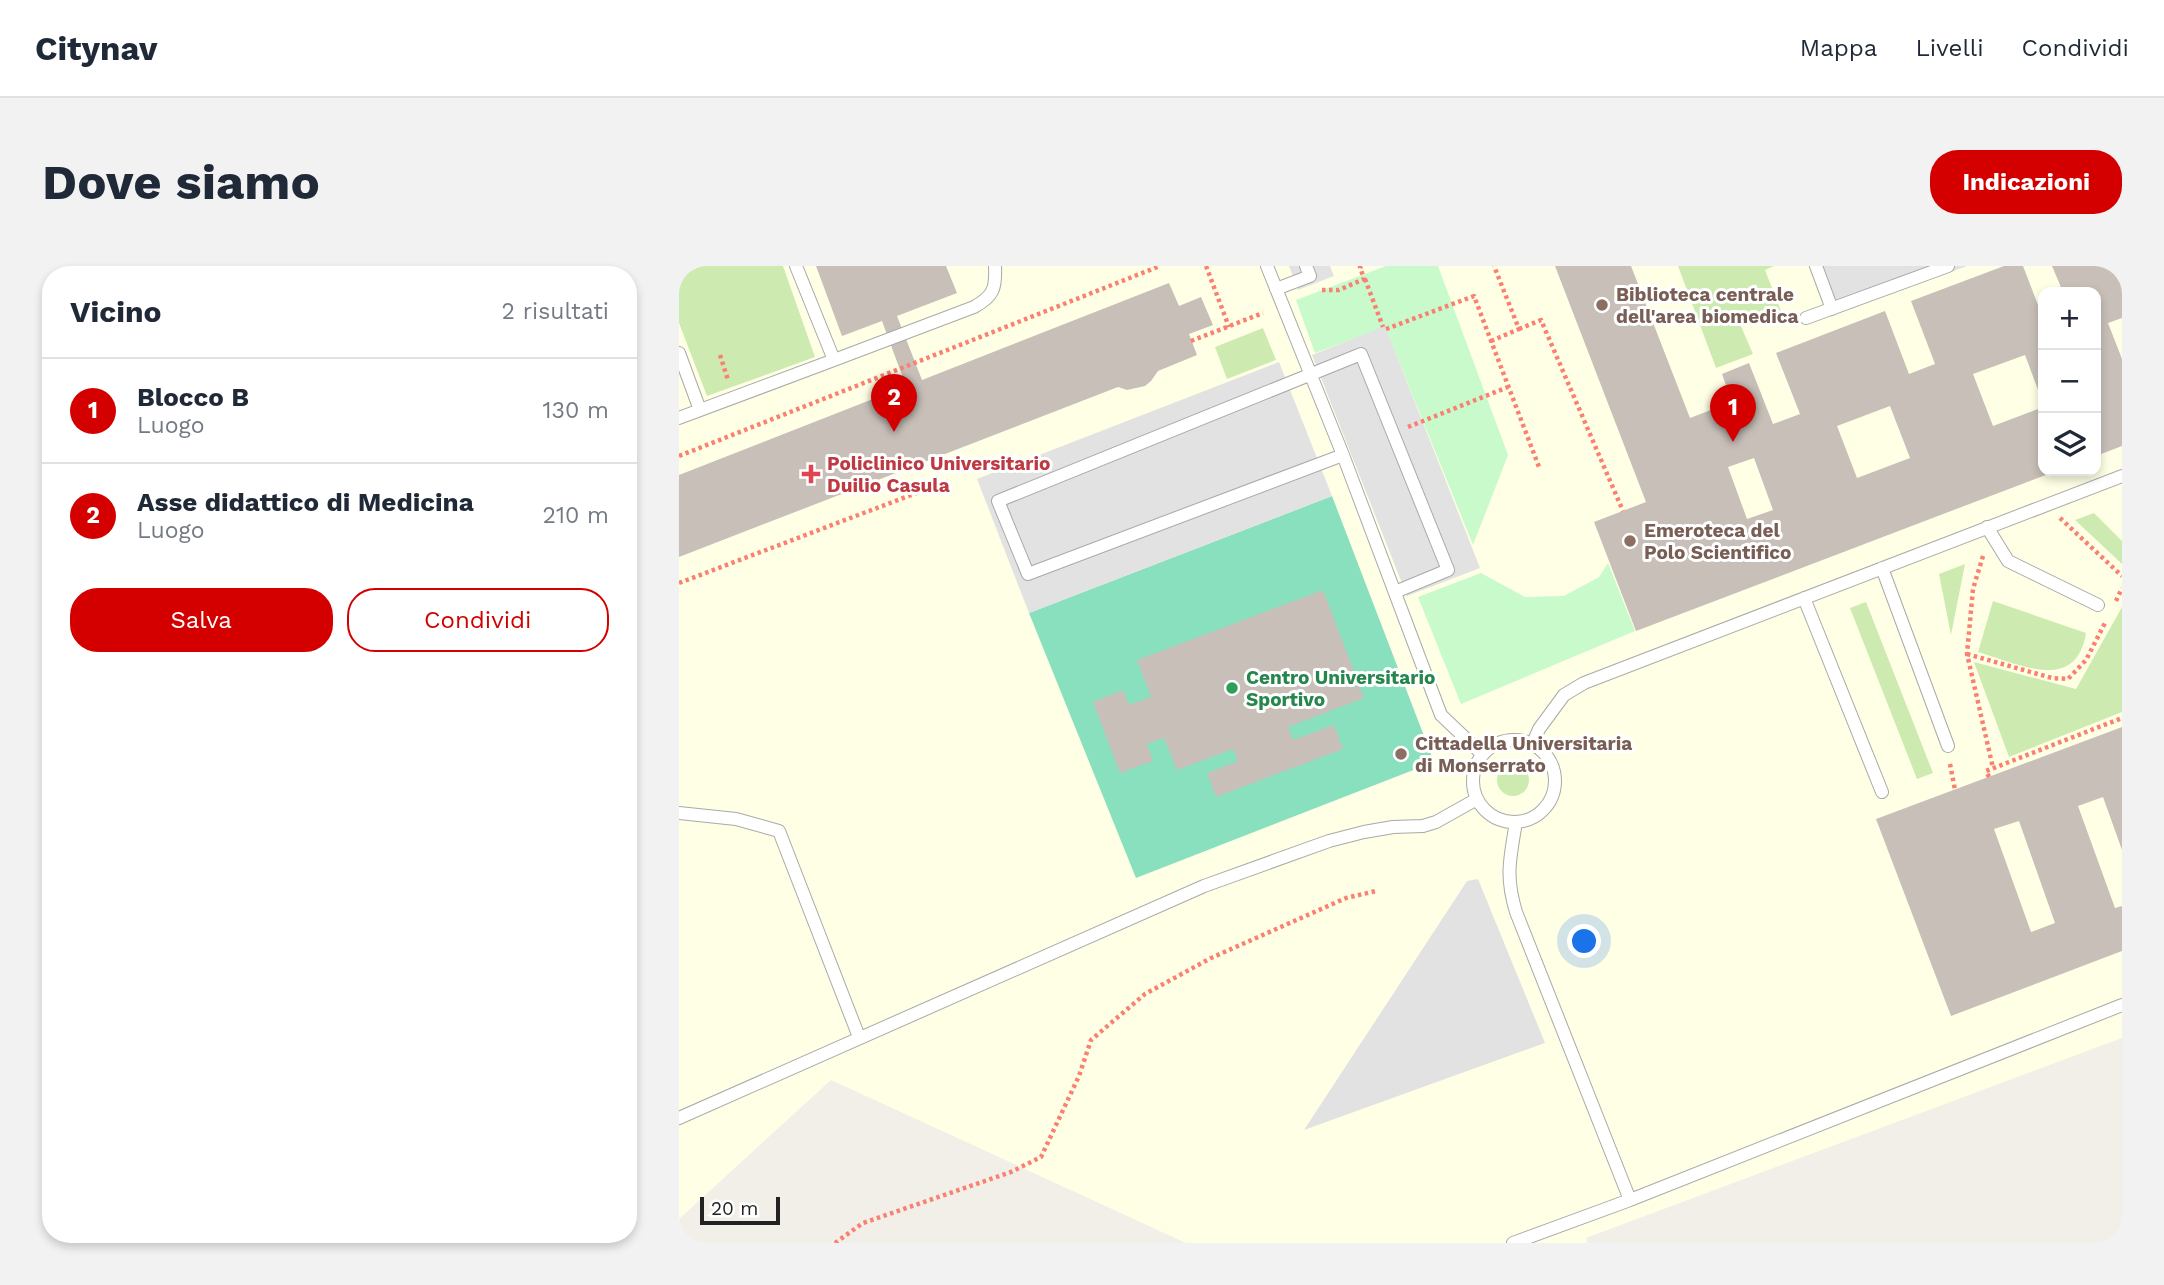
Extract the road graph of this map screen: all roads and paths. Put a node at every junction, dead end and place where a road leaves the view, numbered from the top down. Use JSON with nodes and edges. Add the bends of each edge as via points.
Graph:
{"nodes":[{"id":1,"x":796,"y":266,"type":"edge"},
{"id":2,"x":995,"y":266,"type":"edge"},
{"id":3,"x":1160,"y":266,"type":"edge"},
{"id":4,"x":1206,"y":266,"type":"edge"},
{"id":5,"x":1267,"y":266,"type":"edge"},
{"id":6,"x":1306,"y":266,"type":"edge"},
{"id":7,"x":1362,"y":266,"type":"edge"},
{"id":8,"x":1494,"y":266,"type":"edge"},
{"id":9,"x":1816,"y":266,"type":"edge"},
{"id":10,"x":1948,"y":266,"type":"edge"},
{"id":11,"x":1364,"y":279,"type":"junction"},
{"id":12,"x":1276,"y":289,"type":"junction"},
{"id":13,"x":1283,"y":306,"type":"junction"},
{"id":14,"x":1832,"y":309,"type":"junction"},
{"id":15,"x":1263,"y":313,"type":"dead end"},
{"id":16,"x":1806,"y":318,"type":"dead end"},
{"id":17,"x":1229,"y":327,"type":"junction"},
{"id":18,"x":1519,"y":330,"type":"junction"},
{"id":19,"x":1191,"y":341,"type":"dead end"},
{"id":20,"x":1491,"y":341,"type":"junction"},
{"id":21,"x":679,"y":353,"type":"edge"},
{"id":22,"x":834,"y":360,"type":"junction"},
{"id":23,"x":1310,"y":374,"type":"junction"},
{"id":24,"x":1508,"y":387,"type":"junction"},
{"id":25,"x":701,"y":410,"type":"junction"},
{"id":26,"x":679,"y":418,"type":"edge"},
{"id":27,"x":1393,"y":433,"type":"junction"},
{"id":28,"x":679,"y":456,"type":"edge"},
{"id":29,"x":1343,"y":456,"type":"junction"},
{"id":30,"x":1539,"y":467,"type":"dead end"},
{"id":31,"x":2122,"y":476,"type":"edge"},
{"id":32,"x":948,"y":481,"type":"dead end"},
{"id":33,"x":1623,"y":511,"type":"dead end"},
{"id":34,"x":2056,"y":515,"type":"dead end"},
{"id":35,"x":1987,"y":527,"type":"junction"},
{"id":36,"x":1985,"y":548,"type":"dead end"},
{"id":37,"x":1882,"y":568,"type":"junction"},
{"id":38,"x":2122,"y":576,"type":"edge"},
{"id":39,"x":679,"y":583,"type":"edge"},
{"id":40,"x":2122,"y":588,"type":"edge"},
{"id":41,"x":1395,"y":592,"type":"junction"},
{"id":42,"x":1804,"y":598,"type":"junction"},
{"id":43,"x":2098,"y":605,"type":"dead end"},
{"id":44,"x":1967,"y":654,"type":"junction"},
{"id":45,"x":2122,"y":719,"type":"edge"},
{"id":46,"x":1533,"y":743,"type":"junction"},
{"id":47,"x":1948,"y":746,"type":"joint"},
{"id":48,"x":1482,"y":754,"type":"junction"},
{"id":49,"x":1993,"y":768,"type":"junction"},
{"id":50,"x":1989,"y":777,"type":"dead end"},
{"id":51,"x":1955,"y":790,"type":"dead end"},
{"id":52,"x":1882,"y":792,"type":"dead end"},
{"id":53,"x":1477,"y":799,"type":"junction"},
{"id":54,"x":679,"y":813,"type":"edge"},
{"id":55,"x":1516,"y":822,"type":"junction"},
{"id":56,"x":1376,"y":891,"type":"dead end"},
{"id":57,"x":2122,"y":1005,"type":"edge"},
{"id":58,"x":859,"y":1037,"type":"junction"},
{"id":59,"x":679,"y":1118,"type":"edge"},
{"id":60,"x":1630,"y":1200,"type":"junction"},
{"id":61,"x":835,"y":1243,"type":"edge"},
{"id":62,"x":1513,"y":1243,"type":"edge"}],
"edges":[{"from":1,"to":22,"type":"lane"},
{"from":2,"to":22,"type":"lane","via":[[994,289],[987,300]]},
{"from":3,"to":28,"type":"path"},
{"from":4,"to":17,"type":"path"},
{"from":5,"to":12,"type":"lane"},
{"from":6,"to":12,"type":"lane","via":[[1310,276]]},
{"from":7,"to":11,"type":"path"},
{"from":8,"to":18,"type":"path"},
{"from":9,"to":14,"type":"lane"},
{"from":10,"to":14,"type":"lane"},
{"from":11,"to":13,"type":"path"},
{"from":11,"to":20,"type":"path","via":[[1384,328],[1474,296]]},
{"from":12,"to":13,"type":"lane"},
{"from":13,"to":23,"type":"lane"},
{"from":14,"to":16,"type":"lane"},
{"from":15,"to":17,"type":"path"},
{"from":17,"to":19,"type":"path"},
{"from":18,"to":20,"type":"path"},
{"from":18,"to":33,"type":"path","via":[[1541,320]]},
{"from":20,"to":24,"type":"path"},
{"from":21,"to":25,"type":"lane"},
{"from":22,"to":25,"type":"lane"},
{"from":23,"to":27,"type":"lane","via":[[1361,354]]},
{"from":23,"to":29,"type":"lane"},
{"from":23,"to":29,"type":"lane","via":[[998,501],[1028,574]]},
{"from":24,"to":27,"type":"path"},
{"from":24,"to":30,"type":"path"},
{"from":25,"to":26,"type":"lane"},
{"from":27,"to":41,"type":"lane","via":[[1448,570]]},
{"from":29,"to":41,"type":"lane"},
{"from":31,"to":35,"type":"lane"},
{"from":32,"to":39,"type":"path"},
{"from":34,"to":38,"type":"path"},
{"from":35,"to":37,"type":"lane"},
{"from":35,"to":43,"type":"lane","via":[[2008,561]]},
{"from":36,"to":44,"type":"path","via":[[1973,589]]},
{"from":37,"to":42,"type":"lane"},
{"from":37,"to":47,"type":"lane"},
{"from":40,"to":44,"type":"path","via":[[2086,660],[2068,679]]},
{"from":41,"to":48,"type":"lane","via":[[1441,715]]},
{"from":42,"to":46,"type":"lane","via":[[1572,690]]},
{"from":42,"to":52,"type":"lane"},
{"from":44,"to":49,"type":"path"},
{"from":45,"to":49,"type":"path"},
{"from":46,"to":48,"type":"lane","via":[[1506,740]]},
{"from":46,"to":55,"type":"lane","via":[[1552,762],[1555,789],[1541,813]]},
{"from":47,"to":51,"type":"path"},
{"from":48,"to":53,"type":"lane","via":[[1472,779]]},
{"from":49,"to":50,"type":"path","via":[[1986,771]]},
{"from":53,"to":55,"type":"lane","via":[[1490,815]]},
{"from":53,"to":58,"type":"lane","via":[[1436,822],[1329,841],[1204,886]]},
{"from":54,"to":58,"type":"lane","via":[[736,819],[779,831]]},
{"from":55,"to":60,"type":"lane","via":[[1509,891]]},
{"from":56,"to":61,"type":"path","via":[[1346,898],[1210,958],[1145,994],[1091,1040],[1041,1157],[1011,1172],[863,1223]]},
{"from":57,"to":60,"type":"lane"},
{"from":58,"to":59,"type":"lane"},
{"from":60,"to":62,"type":"lane"}]}
